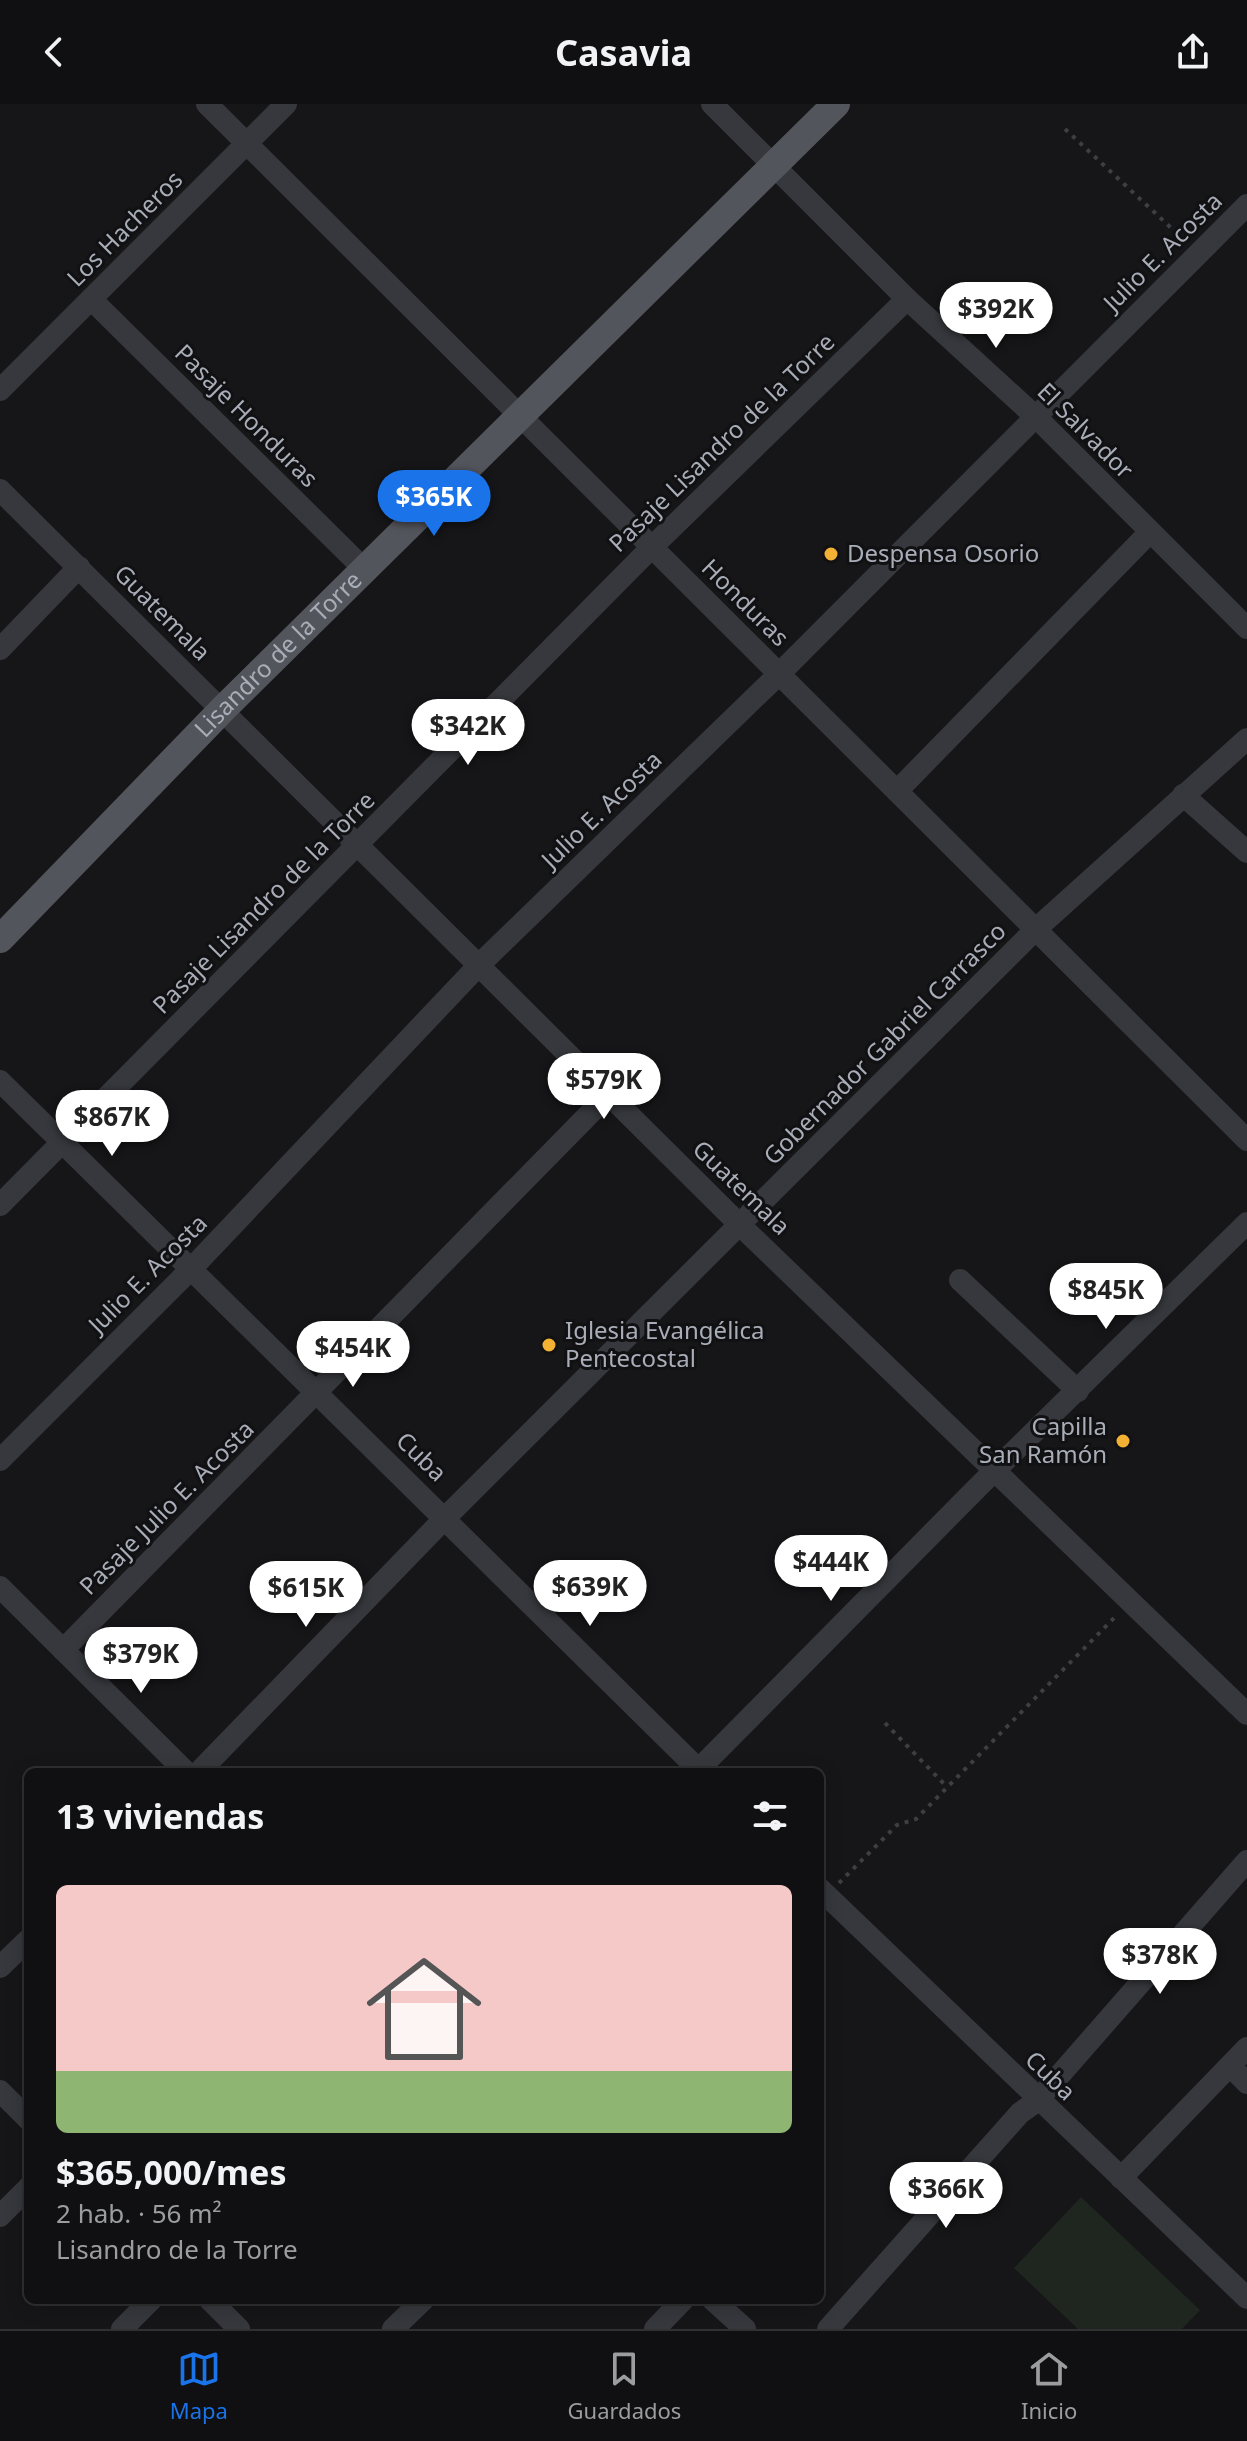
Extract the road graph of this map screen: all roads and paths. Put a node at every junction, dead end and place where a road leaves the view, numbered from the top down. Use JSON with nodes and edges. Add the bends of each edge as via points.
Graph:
{"nodes":[{"id":1,"x":207,"y":104,"type":"edge"},
{"id":2,"x":286,"y":104,"type":"edge"},
{"id":3,"x":712,"y":104,"type":"edge"},
{"id":4,"x":836,"y":104,"type":"edge"},
{"id":5,"x":1065,"y":129,"type":"dead end"},
{"id":6,"x":246,"y":144,"type":"junction"},
{"id":7,"x":774,"y":165,"type":"junction"},
{"id":8,"x":1247,"y":205,"type":"edge"},
{"id":9,"x":1198,"y":253,"type":"junction"},
{"id":10,"x":91,"y":299,"type":"junction"},
{"id":11,"x":907,"y":299,"type":"junction"},
{"id":12,"x":0,"y":390,"type":"edge"},
{"id":13,"x":520,"y":416,"type":"junction"},
{"id":14,"x":1037,"y":418,"type":"junction"},
{"id":15,"x":0,"y":490,"type":"edge"},
{"id":16,"x":1149,"y":533,"type":"junction"},
{"id":17,"x":652,"y":547,"type":"junction"},
{"id":18,"x":79,"y":567,"type":"junction"},
{"id":19,"x":365,"y":570,"type":"junction"},
{"id":20,"x":1247,"y":628,"type":"edge"},
{"id":21,"x":0,"y":649,"type":"edge"},
{"id":22,"x":779,"y":674,"type":"junction"},
{"id":23,"x":222,"y":710,"type":"junction"},
{"id":24,"x":1247,"y":739,"type":"edge"},
{"id":25,"x":897,"y":791,"type":"junction"},
{"id":26,"x":1183,"y":795,"type":"junction"},
{"id":27,"x":359,"y":846,"type":"junction"},
{"id":28,"x":1247,"y":852,"type":"edge"},
{"id":29,"x":1036,"y":929,"type":"junction"},
{"id":30,"x":0,"y":939,"type":"edge"},
{"id":31,"x":479,"y":965,"type":"junction"},
{"id":32,"x":0,"y":1081,"type":"edge"},
{"id":33,"x":609,"y":1094,"type":"junction"},
{"id":34,"x":1247,"y":1140,"type":"edge"},
{"id":35,"x":63,"y":1141,"type":"junction"},
{"id":36,"x":0,"y":1205,"type":"edge"},
{"id":37,"x":1247,"y":1223,"type":"edge"},
{"id":38,"x":741,"y":1226,"type":"junction"},
{"id":39,"x":192,"y":1268,"type":"junction"},
{"id":40,"x":960,"y":1280,"type":"dead end"},
{"id":41,"x":1078,"y":1391,"type":"junction"},
{"id":42,"x":318,"y":1392,"type":"junction"},
{"id":43,"x":0,"y":1460,"type":"edge"},
{"id":44,"x":998,"y":1470,"type":"junction"},
{"id":45,"x":446,"y":1517,"type":"junction"},
{"id":46,"x":0,"y":1587,"type":"edge"},
{"id":47,"x":1132,"y":1599,"type":"junction"},
{"id":48,"x":63,"y":1650,"type":"junction"},
{"id":49,"x":1247,"y":1714,"type":"edge"},
{"id":50,"x":885,"y":1723,"type":"dead end"},
{"id":51,"x":182,"y":1768,"type":"edge"},
{"id":52,"x":203,"y":1768,"type":"edge"},
{"id":53,"x":695,"y":1768,"type":"edge"},
{"id":54,"x":701,"y":1768,"type":"edge"},
{"id":55,"x":947,"y":1787,"type":"junction"},
{"id":56,"x":1247,"y":1861,"type":"edge"},
{"id":57,"x":824,"y":1891,"type":"edge"},
{"id":58,"x":824,"y":1893,"type":"edge"},
{"id":59,"x":24,"y":1944,"type":"edge"},
{"id":60,"x":0,"y":1967,"type":"edge"},
{"id":61,"x":1247,"y":2048,"type":"edge"},
{"id":62,"x":1230,"y":2066,"type":"junction"},
{"id":63,"x":1247,"y":2083,"type":"edge"},
{"id":64,"x":0,"y":2091,"type":"edge"},
{"id":65,"x":1037,"y":2101,"type":"junction"},
{"id":66,"x":24,"y":2115,"type":"edge"},
{"id":67,"x":1121,"y":2178,"type":"junction"},
{"id":68,"x":24,"y":2192,"type":"edge"},
{"id":69,"x":0,"y":2216,"type":"edge"},
{"id":70,"x":1247,"y":2298,"type":"edge"},
{"id":71,"x":147,"y":2304,"type":"edge"},
{"id":72,"x":214,"y":2304,"type":"edge"},
{"id":73,"x":419,"y":2304,"type":"edge"},
{"id":74,"x":679,"y":2304,"type":"edge"},
{"id":75,"x":717,"y":2304,"type":"edge"},
{"id":76,"x":122,"y":2329,"type":"edge"},
{"id":77,"x":239,"y":2329,"type":"edge"},
{"id":78,"x":393,"y":2329,"type":"edge"},
{"id":79,"x":655,"y":2329,"type":"edge"},
{"id":80,"x":745,"y":2329,"type":"edge"},
{"id":81,"x":828,"y":2329,"type":"edge"}],
"edges":[{"from":1,"to":6,"type":"street","name":"Honduras"},
{"from":2,"to":6,"type":"street","name":"Los Hacheros"},
{"from":3,"to":7,"type":"street","name":"El Salvador"},
{"from":4,"to":7,"type":"main road","name":"Lisandro de la Torre"},
{"from":5,"to":9,"type":"path"},
{"from":6,"to":10,"type":"street","name":"Los Hacheros"},
{"from":6,"to":13,"type":"street","name":"Honduras"},
{"from":7,"to":11,"type":"street","name":"El Salvador"},
{"from":7,"to":13,"type":"main road","name":"Lisandro de la Torre"},
{"from":8,"to":9,"type":"street","name":"Julio E. Acosta"},
{"from":9,"to":14,"type":"street","name":"Julio E. Acosta"},
{"from":10,"to":12,"type":"street","name":"Los Hacheros"},
{"from":10,"to":19,"type":"street","name":"Pasaje Honduras"},
{"from":11,"to":14,"type":"street","name":"El Salvador"},
{"from":11,"to":17,"type":"street","name":"Pasaje Lisandro de la Torre"},
{"from":13,"to":17,"type":"street","name":"Honduras"},
{"from":13,"to":19,"type":"main road","name":"Lisandro de la Torre"},
{"from":14,"to":16,"type":"street","name":"El Salvador"},
{"from":14,"to":22,"type":"street","name":"Julio E. Acosta"},
{"from":15,"to":18,"type":"street","name":"Guatemala"},
{"from":16,"to":20,"type":"street","name":"El Salvador"},
{"from":16,"to":25,"type":"street"},
{"from":17,"to":22,"type":"street","name":"Honduras"},
{"from":17,"to":27,"type":"street","name":"Pasaje Lisandro de la Torre"},
{"from":18,"to":21,"type":"street"},
{"from":18,"to":23,"type":"street","name":"Guatemala"},
{"from":19,"to":23,"type":"main road","name":"Lisandro de la Torre"},
{"from":22,"to":25,"type":"street","name":"Honduras"},
{"from":22,"to":31,"type":"street","name":"Julio E. Acosta"},
{"from":23,"to":27,"type":"street","name":"Guatemala"},
{"from":23,"to":30,"type":"main road","name":"Lisandro de la Torre"},
{"from":24,"to":26,"type":"street","name":"Gobernador Gabriel Carrasco"},
{"from":25,"to":29,"type":"street","name":"Honduras"},
{"from":26,"to":28,"type":"street"},
{"from":26,"to":29,"type":"street","name":"Gobernador Gabriel Carrasco"},
{"from":27,"to":31,"type":"street","name":"Guatemala"},
{"from":27,"to":35,"type":"street","name":"Pasaje Lisandro de la Torre"},
{"from":29,"to":34,"type":"street","name":"Honduras"},
{"from":29,"to":38,"type":"street","name":"Gobernador Gabriel Carrasco"},
{"from":31,"to":33,"type":"street","name":"Guatemala"},
{"from":31,"to":39,"type":"street","name":"Julio E. Acosta"},
{"from":32,"to":35,"type":"street","name":"Cuba"},
{"from":33,"to":38,"type":"street","name":"Guatemala"},
{"from":33,"to":42,"type":"street","name":"Pasaje Julio E. Acosta"},
{"from":35,"to":36,"type":"street","name":"Pasaje Lisandro de la Torre"},
{"from":35,"to":39,"type":"street","name":"Cuba"},
{"from":37,"to":41,"type":"street"},
{"from":38,"to":44,"type":"street","name":"Guatemala"},
{"from":38,"to":45,"type":"street","name":"Gobernador Gabriel Carrasco"},
{"from":39,"to":42,"type":"street","name":"Cuba"},
{"from":39,"to":43,"type":"street","name":"Julio E. Acosta"},
{"from":40,"to":41,"type":"street"},
{"from":41,"to":44,"type":"street"},
{"from":42,"to":45,"type":"street","name":"Cuba"},
{"from":42,"to":48,"type":"street","name":"Pasaje Julio E. Acosta"},
{"from":44,"to":47,"type":"street","name":"Guatemala"},
{"from":44,"to":54,"type":"street"},
{"from":45,"to":52,"type":"street","name":"Gobernador Gabriel Carrasco"},
{"from":45,"to":53,"type":"street","name":"Cuba"},
{"from":46,"to":48,"type":"street"},
{"from":47,"to":49,"type":"street","name":"Guatemala"},
{"from":47,"to":55,"type":"path"},
{"from":48,"to":51,"type":"street"},
{"from":50,"to":55,"type":"path"},
{"from":55,"to":57,"type":"path","via":[[916,1819],[897,1825]]},
{"from":56,"to":65,"type":"street"},
{"from":58,"to":65,"type":"street","name":"Cuba"},
{"from":59,"to":60,"type":"street"},
{"from":61,"to":62,"type":"street"},
{"from":62,"to":63,"type":"street"},
{"from":62,"to":67,"type":"street"},
{"from":64,"to":66,"type":"street"},
{"from":65,"to":67,"type":"street","name":"Cuba"},
{"from":65,"to":81,"type":"street","via":[[1020,2113]]},
{"from":67,"to":70,"type":"street","name":"Cuba"},
{"from":68,"to":69,"type":"street"},
{"from":71,"to":76,"type":"street"},
{"from":72,"to":77,"type":"street"},
{"from":73,"to":78,"type":"street"},
{"from":74,"to":79,"type":"street"},
{"from":75,"to":80,"type":"street"}]}
